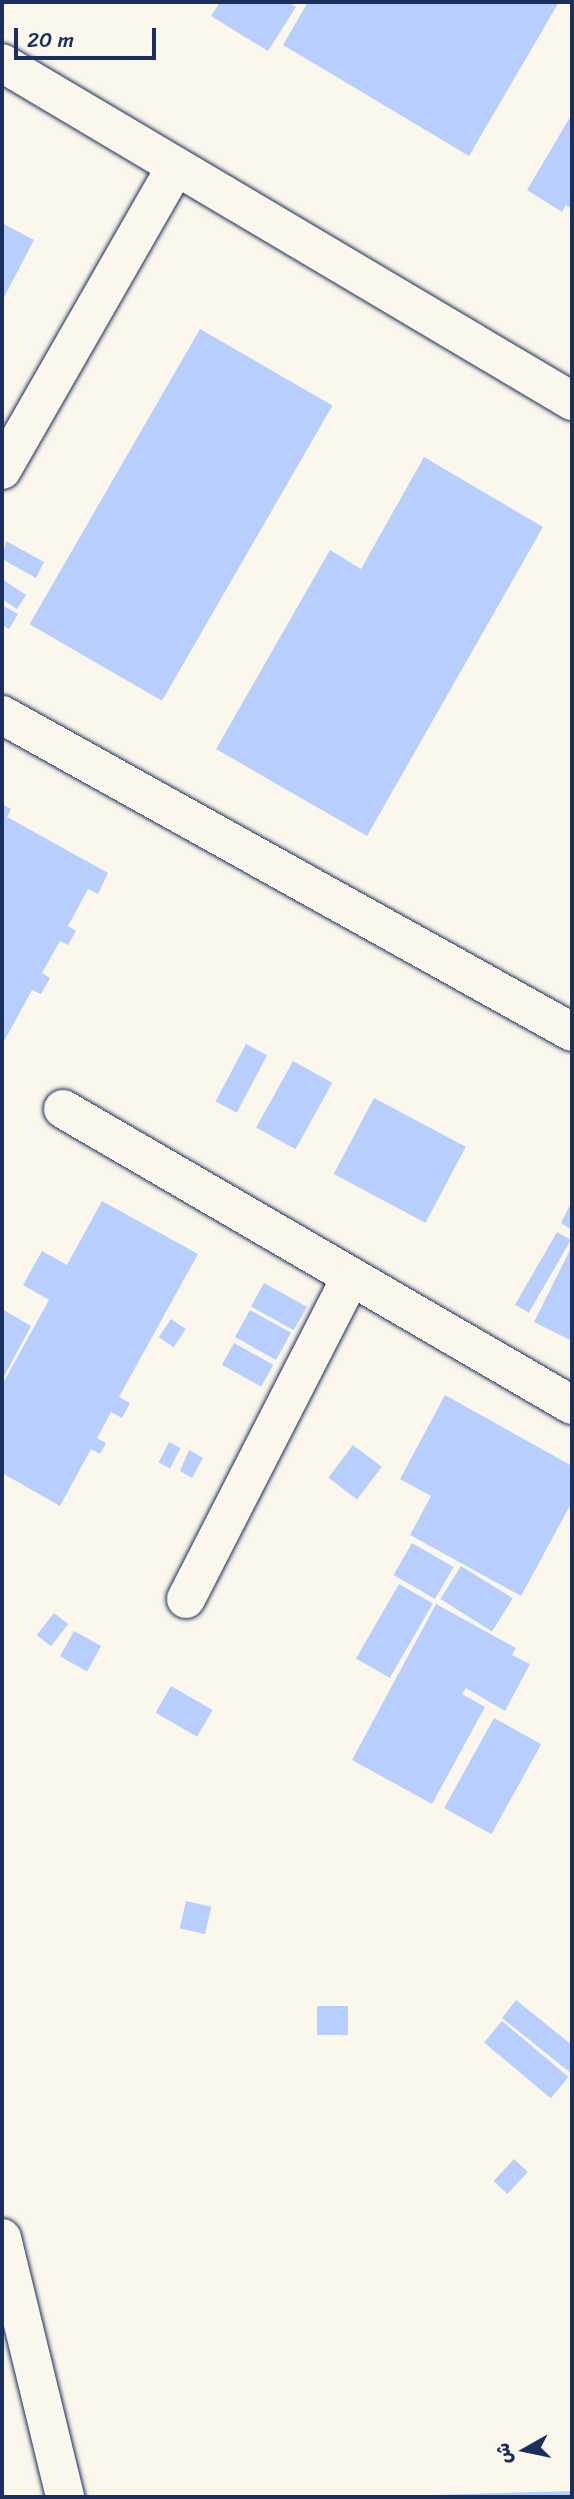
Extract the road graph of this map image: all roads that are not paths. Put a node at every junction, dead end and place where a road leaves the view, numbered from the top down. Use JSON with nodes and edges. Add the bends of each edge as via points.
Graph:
{"nodes":[{"id":1,"x":2,"y":63,"type":"edge"},
{"id":2,"x":176,"y":166,"type":"junction"},
{"id":3,"x":572,"y":401,"type":"edge"},
{"id":4,"x":2,"y":470,"type":"edge"},
{"id":5,"x":2,"y":715,"type":"edge"},
{"id":6,"x":572,"y":1032,"type":"edge"},
{"id":7,"x":63,"y":1109,"type":"dead end"},
{"id":8,"x":351,"y":1277,"type":"junction"},
{"id":9,"x":572,"y":1405,"type":"edge"},
{"id":10,"x":186,"y":1599,"type":"dead end"},
{"id":11,"x":2,"y":2238,"type":"edge"},
{"id":12,"x":65,"y":2497,"type":"edge"}],
"edges":[{"from":1,"to":2,"type":"street"},
{"from":2,"to":3,"type":"street"},
{"from":2,"to":4,"type":"street"},
{"from":5,"to":6,"type":"street"},
{"from":7,"to":8,"type":"street"},
{"from":8,"to":9,"type":"street"},
{"from":8,"to":10,"type":"street"},
{"from":11,"to":12,"type":"street"}]}
